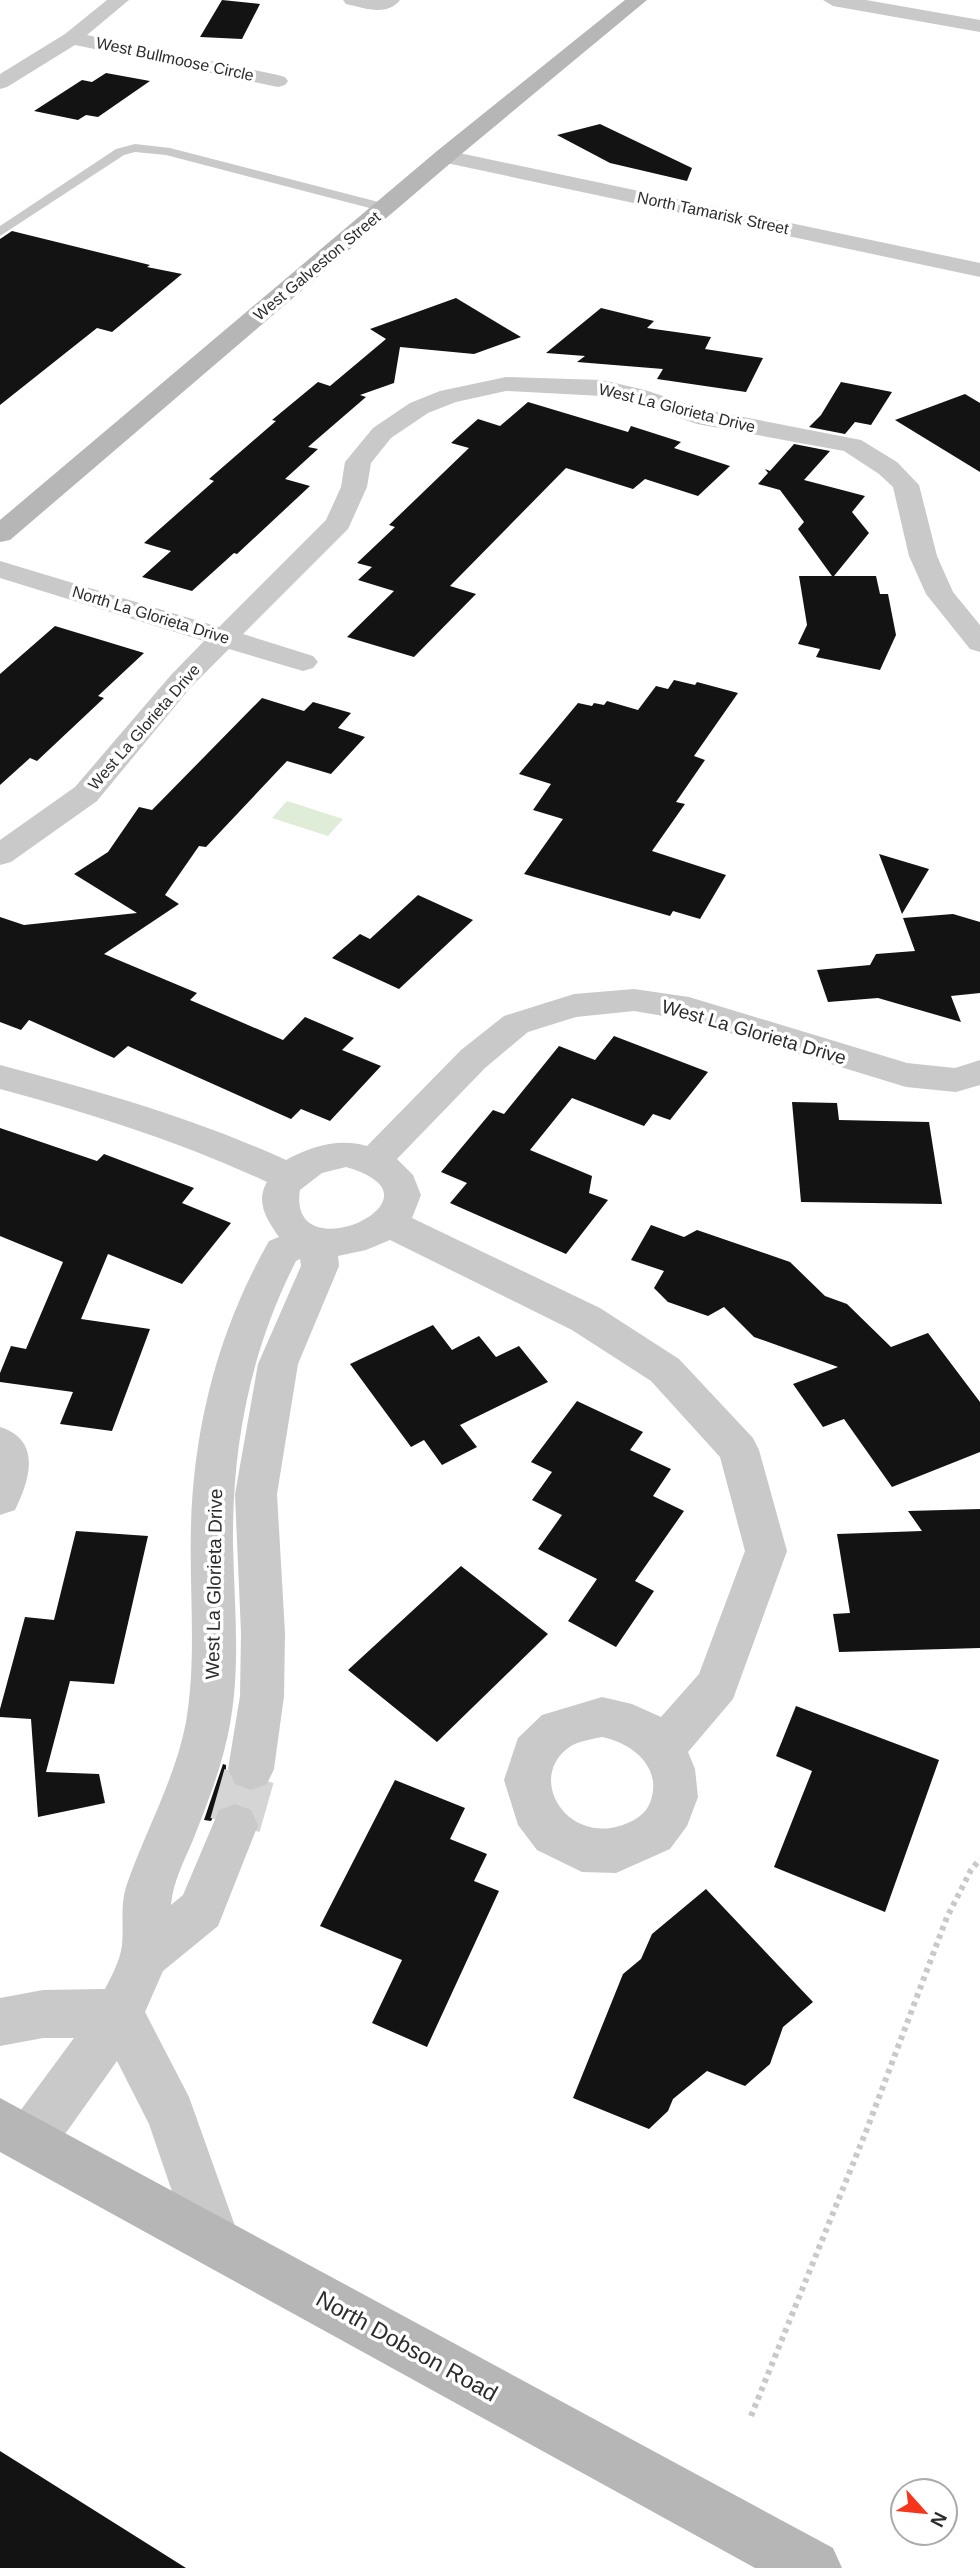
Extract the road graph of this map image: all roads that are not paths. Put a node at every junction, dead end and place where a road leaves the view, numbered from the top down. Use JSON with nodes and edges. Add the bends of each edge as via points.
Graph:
{"nodes":[{"id":1,"x":119,"y":0,"type":"edge"},
{"id":2,"x":353,"y":0,"type":"edge"},
{"id":3,"x":390,"y":0,"type":"edge"},
{"id":4,"x":637,"y":0,"type":"edge"},
{"id":5,"x":833,"y":0,"type":"edge"},
{"id":6,"x":980,"y":26,"type":"edge"},
{"id":7,"x":72,"y":38,"type":"junction"},
{"id":8,"x":278,"y":81,"type":"dead end"},
{"id":9,"x":0,"y":83,"type":"edge"},
{"id":10,"x":445,"y":156,"type":"junction"},
{"id":11,"x":385,"y":208,"type":"junction"},
{"id":12,"x":0,"y":232,"type":"edge"},
{"id":13,"x":980,"y":270,"type":"edge"},
{"id":14,"x":0,"y":534,"type":"edge"},
{"id":15,"x":0,"y":569,"type":"edge"},
{"id":16,"x":226,"y":638,"type":"junction"},
{"id":17,"x":980,"y":643,"type":"edge"},
{"id":18,"x":303,"y":662,"type":"dead end"},
{"id":19,"x":0,"y":855,"type":"edge"},
{"id":20,"x":980,"y":1072,"type":"edge"},
{"id":21,"x":0,"y":1077,"type":"edge"},
{"id":22,"x":374,"y":1161,"type":"junction"},
{"id":23,"x":291,"y":1177,"type":"junction"},
{"id":24,"x":388,"y":1223,"type":"junction"},
{"id":25,"x":317,"y":1239,"type":"junction"},
{"id":26,"x":0,"y":1443,"type":"edge"},
{"id":27,"x":0,"y":1498,"type":"edge"},
{"id":28,"x":663,"y":1748,"type":"dead end"},
{"id":29,"x":251,"y":1769,"type":"tunnel mouth"},
{"id":30,"x":236,"y":1825,"type":"tunnel mouth"},
{"id":31,"x":145,"y":1955,"type":"junction"},
{"id":32,"x":119,"y":2013,"type":"junction"},
{"id":33,"x":0,"y":2022,"type":"edge"},
{"id":34,"x":15,"y":2132,"type":"edge"},
{"id":35,"x":214,"y":2240,"type":"junction"},
{"id":36,"x":813,"y":2568,"type":"edge"}],
"edges":[{"from":1,"to":7,"type":"street"},
{"from":2,"to":3,"type":"street","via":[[382,5]]},
{"from":4,"to":10,"type":"street","name":"West Galveston Street"},
{"from":5,"to":6,"type":"street"},
{"from":7,"to":8,"type":"street","name":"West Bullmoose Circle"},
{"from":7,"to":9,"type":"street"},
{"from":10,"to":11,"type":"street","name":"West Galveston Street"},
{"from":10,"to":13,"type":"street","name":"North Tamarisk Street"},
{"from":11,"to":12,"type":"lane","via":[[166,151],[135,148],[120,152]]},
{"from":11,"to":14,"type":"street","name":"West Galveston Street"},
{"from":15,"to":16,"type":"street","name":"North La Glorieta Drive"},
{"from":16,"to":17,"type":"street","name":"West La Glorieta Drive","via":[[338,523],[354,487],[358,462],[382,433],[419,408],[449,396],[506,384],[554,384],[601,387],[696,416],[852,445],[906,485],[923,556],[940,594]]},
{"from":16,"to":18,"type":"street","name":"North La Glorieta Drive"},
{"from":16,"to":19,"type":"street","name":"West La Glorieta Drive","via":[[181,681],[86,794]]},
{"from":20,"to":22,"type":"street","name":"West La Glorieta Drive","via":[[956,1080],[906,1075],[690,1009],[634,1000],[573,1006],[516,1024],[473,1059]]},
{"from":21,"to":23,"type":"street","via":[[104,1105],[218,1144]]},
{"from":22,"to":23,"type":"street","via":[[346,1154],[327,1156]]},
{"from":22,"to":24,"type":"street","via":[[393,1174],[400,1187],[401,1202]]},
{"from":23,"to":25,"type":"street","name":"West La Glorieta Drive","via":[[280,1199],[284,1214],[293,1227]]},
{"from":24,"to":25,"type":"street","name":"West La Glorieta Drive","via":[[368,1237],[349,1242]]},
{"from":24,"to":28,"type":"street","via":[[586,1319],[665,1370],[740,1450],[766,1552],[717,1685]]},
{"from":25,"to":29,"type":"street","via":[[320,1266],[278,1363],[256,1494],[262,1696]]},
{"from":25,"to":31,"type":"street","name":"West La Glorieta Drive","via":[[282,1251],[236,1354],[219,1432],[212,1522],[211,1702],[199,1760],[145,1900]]},
{"from":26,"to":27,"type":"street","via":[[9,1464],[8,1482]]},
{"from":30,"to":31,"type":"street","name":"West La Glorieta Drive","via":[[201,1910]]},
{"from":31,"to":32,"type":"street","name":"West La Glorieta Drive"},
{"from":32,"to":33,"type":"street","via":[[43,2014]]},
{"from":32,"to":34,"type":"street","name":"West La Glorieta Drive"},
{"from":32,"to":35,"type":"street","via":[[172,2115]]},
{"from":34,"to":35,"type":"street","name":"North Dobson Road"},
{"from":35,"to":36,"type":"street","name":"North Dobson Road"}]}
